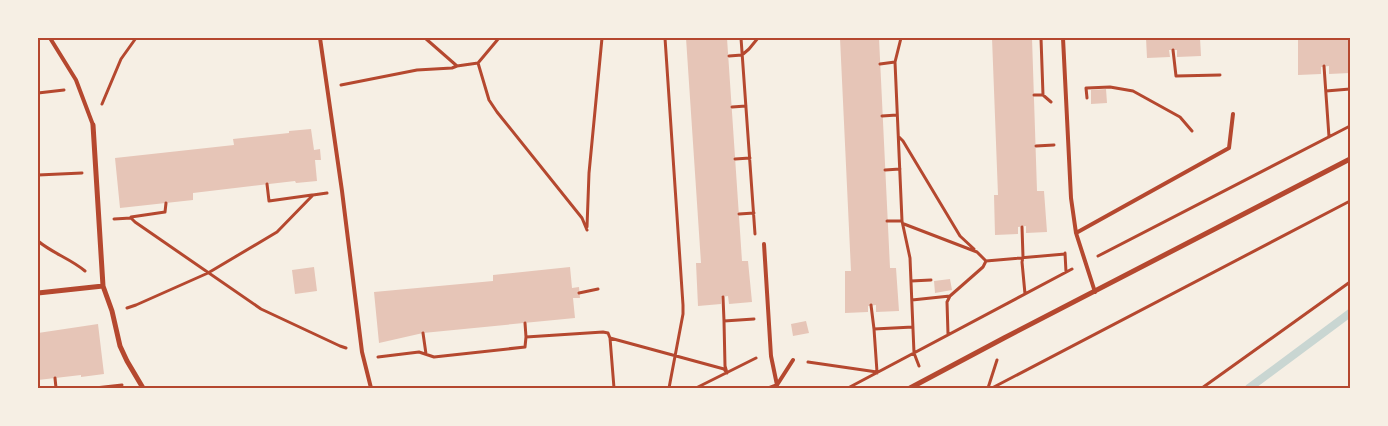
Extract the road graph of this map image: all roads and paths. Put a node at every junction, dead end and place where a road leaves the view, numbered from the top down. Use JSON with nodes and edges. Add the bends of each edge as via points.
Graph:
{"nodes":[{"id":1,"x":50,"y":38,"type":"edge"},
{"id":2,"x":136,"y":38,"type":"edge"},
{"id":3,"x":320,"y":38,"type":"edge"},
{"id":4,"x":425,"y":38,"type":"edge"},
{"id":5,"x":499,"y":38,"type":"edge"},
{"id":6,"x":602,"y":38,"type":"edge"},
{"id":7,"x":665,"y":38,"type":"edge"},
{"id":8,"x":741,"y":38,"type":"edge"},
{"id":9,"x":758,"y":38,"type":"edge"},
{"id":10,"x":901,"y":38,"type":"edge"},
{"id":11,"x":1032,"y":38,"type":"edge"},
{"id":12,"x":1041,"y":38,"type":"edge"},
{"id":13,"x":1063,"y":38,"type":"edge"},
{"id":14,"x":1173,"y":50,"type":"dead end"},
{"id":15,"x":742,"y":55,"type":"junction"},
{"id":16,"x":729,"y":56,"type":"dead end"},
{"id":17,"x":895,"y":62,"type":"junction"},
{"id":18,"x":478,"y":64,"type":"junction"},
{"id":19,"x":880,"y":64,"type":"dead end"},
{"id":20,"x":457,"y":66,"type":"junction"},
{"id":21,"x":1324,"y":66,"type":"dead end"},
{"id":22,"x":1220,"y":74,"type":"dead end"},
{"id":23,"x":326,"y":88,"type":"junction"},
{"id":24,"x":1087,"y":88,"type":"dead end"},
{"id":25,"x":80,"y":89,"type":"junction"},
{"id":26,"x":1350,"y":89,"type":"edge"},
{"id":27,"x":1326,"y":91,"type":"junction"},
{"id":28,"x":38,"y":93,"type":"edge"},
{"id":29,"x":1034,"y":95,"type":"dead end"},
{"id":30,"x":1043,"y":95,"type":"dead end"},
{"id":31,"x":746,"y":106,"type":"junction"},
{"id":32,"x":732,"y":107,"type":"dead end"},
{"id":33,"x":1232,"y":114,"type":"dead end"},
{"id":34,"x":897,"y":115,"type":"junction"},
{"id":35,"x":882,"y":116,"type":"dead end"},
{"id":36,"x":93,"y":125,"type":"junction"},
{"id":37,"x":1192,"y":131,"type":"dead end"},
{"id":38,"x":898,"y":136,"type":"junction"},
{"id":39,"x":1329,"y":137,"type":"dead end"},
{"id":40,"x":1060,"y":144,"type":"dead end"},
{"id":41,"x":1036,"y":146,"type":"dead end"},
{"id":42,"x":750,"y":158,"type":"junction"},
{"id":43,"x":735,"y":159,"type":"dead end"},
{"id":44,"x":1350,"y":159,"type":"edge"},
{"id":45,"x":900,"y":169,"type":"junction"},
{"id":46,"x":885,"y":170,"type":"dead end"},
{"id":47,"x":268,"y":184,"type":"dead end"},
{"id":48,"x":342,"y":191,"type":"junction"},
{"id":49,"x":313,"y":195,"type":"junction"},
{"id":50,"x":1350,"y":201,"type":"edge"},
{"id":51,"x":166,"y":203,"type":"dead end"},
{"id":52,"x":754,"y":213,"type":"junction"},
{"id":53,"x":739,"y":214,"type":"dead end"},
{"id":54,"x":131,"y":218,"type":"junction"},
{"id":55,"x":99,"y":220,"type":"junction"},
{"id":56,"x":887,"y":221,"type":"dead end"},
{"id":57,"x":903,"y":222,"type":"junction"},
{"id":58,"x":1022,"y":227,"type":"dead end"},
{"id":59,"x":1076,"y":234,"type":"junction"},
{"id":60,"x":38,"y":241,"type":"edge"},
{"id":61,"x":756,"y":242,"type":"dead end"},
{"id":62,"x":764,"y":244,"type":"dead end"},
{"id":63,"x":977,"y":252,"type":"junction"},
{"id":64,"x":1065,"y":254,"type":"dead end"},
{"id":65,"x":1023,"y":257,"type":"junction"},
{"id":66,"x":986,"y":261,"type":"junction"},
{"id":67,"x":208,"y":273,"type":"junction"},
{"id":68,"x":932,"y":280,"type":"dead end"},
{"id":69,"x":911,"y":281,"type":"junction"},
{"id":70,"x":1350,"y":282,"type":"edge"},
{"id":71,"x":103,"y":286,"type":"junction"},
{"id":72,"x":598,"y":289,"type":"dead end"},
{"id":73,"x":167,"y":291,"type":"junction"},
{"id":74,"x":1095,"y":292,"type":"junction"},
{"id":75,"x":38,"y":293,"type":"edge"},
{"id":76,"x":579,"y":293,"type":"dead end"},
{"id":77,"x":1025,"y":294,"type":"dead end"},
{"id":78,"x":950,"y":296,"type":"junction"},
{"id":79,"x":170,"y":297,"type":"dead end"},
{"id":80,"x":723,"y":297,"type":"dead end"},
{"id":81,"x":912,"y":300,"type":"junction"},
{"id":82,"x":871,"y":305,"type":"dead end"},
{"id":83,"x":112,"y":311,"type":"junction"},
{"id":84,"x":761,"y":318,"type":"dead end"},
{"id":85,"x":724,"y":321,"type":"junction"},
{"id":86,"x":526,"y":323,"type":"dead end"},
{"id":87,"x":913,"y":327,"type":"junction"},
{"id":88,"x":874,"y":329,"type":"junction"},
{"id":89,"x":424,"y":333,"type":"dead end"},
{"id":90,"x":948,"y":334,"type":"dead end"},
{"id":91,"x":526,"y":337,"type":"junction"},
{"id":92,"x":610,"y":338,"type":"junction"},
{"id":93,"x":1004,"y":338,"type":"junction"},
{"id":94,"x":362,"y":352,"type":"junction"},
{"id":95,"x":426,"y":354,"type":"junction"},
{"id":96,"x":674,"y":356,"type":"junction"},
{"id":97,"x":771,"y":356,"type":"junction"},
{"id":98,"x":792,"y":360,"type":"joint"},
{"id":99,"x":728,"y":373,"type":"junction"},
{"id":100,"x":55,"y":378,"type":"dead end"},
{"id":101,"x":926,"y":380,"type":"junction"},
{"id":102,"x":140,"y":383,"type":"junction"},
{"id":103,"x":777,"y":385,"type":"junction"},
{"id":104,"x":112,"y":387,"type":"edge"},
{"id":105,"x":56,"y":388,"type":"edge"},
{"id":106,"x":95,"y":388,"type":"edge"},
{"id":107,"x":143,"y":388,"type":"edge"},
{"id":108,"x":371,"y":388,"type":"edge"},
{"id":109,"x":614,"y":388,"type":"edge"},
{"id":110,"x":669,"y":388,"type":"edge"},
{"id":111,"x":696,"y":388,"type":"edge"},
{"id":112,"x":769,"y":388,"type":"edge"},
{"id":113,"x":910,"y":388,"type":"edge"},
{"id":114,"x":990,"y":388,"type":"edge"},
{"id":115,"x":1202,"y":388,"type":"edge"}],
"edges":[{"from":1,"to":25,"type":"lane"},
{"from":2,"to":36,"type":"path","via":[[121,59]]},
{"from":3,"to":23,"type":"lane"},
{"from":4,"to":20,"type":"path"},
{"from":5,"to":18,"type":"path"},
{"from":6,"to":18,"type":"path","via":[[587,230],[582,218],[490,100]]},
{"from":7,"to":96,"type":"path","via":[[683,305]]},
{"from":8,"to":15,"type":"path"},
{"from":9,"to":15,"type":"path"},
{"from":10,"to":17,"type":"path"},
{"from":11,"to":12,"type":"path"},
{"from":13,"to":59,"type":"lane","via":[[1071,198]]},
{"from":14,"to":22,"type":"path","via":[[1176,76]]},
{"from":15,"to":16,"type":"path"},
{"from":15,"to":31,"type":"path"},
{"from":17,"to":19,"type":"path"},
{"from":17,"to":34,"type":"path"},
{"from":18,"to":20,"type":"path"},
{"from":20,"to":23,"type":"path","via":[[417,70]]},
{"from":21,"to":27,"type":"path"},
{"from":23,"to":48,"type":"lane"},
{"from":24,"to":37,"type":"path","via":[[1133,91],[1180,117]]},
{"from":25,"to":28,"type":"path"},
{"from":25,"to":36,"type":"lane"},
{"from":26,"to":27,"type":"path"},
{"from":27,"to":39,"type":"path"},
{"from":29,"to":30,"type":"path"},
{"from":31,"to":32,"type":"path"},
{"from":31,"to":42,"type":"path"},
{"from":33,"to":59,"type":"lane","via":[[1230,148]]},
{"from":34,"to":35,"type":"path"},
{"from":34,"to":38,"type":"path"},
{"from":36,"to":55,"type":"street"},
{"from":38,"to":45,"type":"path"},
{"from":38,"to":63,"type":"path","via":[[960,236]]},
{"from":40,"to":41,"type":"path"},
{"from":42,"to":43,"type":"path"},
{"from":42,"to":52,"type":"path"},
{"from":44,"to":74,"type":"street"},
{"from":45,"to":46,"type":"path"},
{"from":45,"to":57,"type":"path"},
{"from":47,"to":49,"type":"path","via":[[269,201]]},
{"from":48,"to":49,"type":"path"},
{"from":48,"to":94,"type":"lane"},
{"from":49,"to":67,"type":"path","via":[[278,232]]},
{"from":50,"to":114,"type":"path"},
{"from":51,"to":54,"type":"path","via":[[165,212]]},
{"from":52,"to":53,"type":"path"},
{"from":52,"to":61,"type":"path"},
{"from":54,"to":55,"type":"path"},
{"from":54,"to":67,"type":"path"},
{"from":55,"to":71,"type":"street"},
{"from":56,"to":57,"type":"path"},
{"from":57,"to":63,"type":"path"},
{"from":57,"to":69,"type":"path"},
{"from":58,"to":65,"type":"path"},
{"from":59,"to":74,"type":"lane"},
{"from":60,"to":71,"type":"path","via":[[75,263]]},
{"from":62,"to":97,"type":"lane"},
{"from":63,"to":66,"type":"path"},
{"from":64,"to":65,"type":"path"},
{"from":65,"to":66,"type":"path"},
{"from":65,"to":77,"type":"path"},
{"from":66,"to":78,"type":"path"},
{"from":67,"to":73,"type":"path"},
{"from":67,"to":94,"type":"path","via":[[261,308],[340,346]]},
{"from":68,"to":69,"type":"path"},
{"from":69,"to":81,"type":"path"},
{"from":70,"to":115,"type":"path"},
{"from":71,"to":75,"type":"street"},
{"from":71,"to":83,"type":"street"},
{"from":72,"to":76,"type":"path"},
{"from":73,"to":79,"type":"path"},
{"from":73,"to":83,"type":"path","via":[[136,306]]},
{"from":74,"to":93,"type":"street"},
{"from":78,"to":81,"type":"path"},
{"from":78,"to":90,"type":"path","via":[[947,302]]},
{"from":80,"to":85,"type":"path"},
{"from":81,"to":87,"type":"path"},
{"from":82,"to":88,"type":"path"},
{"from":83,"to":102,"type":"street","via":[[120,346]]},
{"from":84,"to":85,"type":"path"},
{"from":85,"to":99,"type":"path"},
{"from":86,"to":91,"type":"path"},
{"from":87,"to":88,"type":"path"},
{"from":87,"to":101,"type":"path","via":[[915,356]]},
{"from":88,"to":98,"type":"path","via":[[877,373]]},
{"from":89,"to":95,"type":"path"},
{"from":91,"to":92,"type":"path","via":[[603,332]]},
{"from":91,"to":95,"type":"path","via":[[525,347],[434,357]]},
{"from":92,"to":96,"type":"path"},
{"from":92,"to":109,"type":"path"},
{"from":93,"to":101,"type":"street"},
{"from":93,"to":114,"type":"path"},
{"from":94,"to":95,"type":"path","via":[[375,357]]},
{"from":94,"to":108,"type":"lane"},
{"from":96,"to":99,"type":"path","via":[[724,369]]},
{"from":96,"to":110,"type":"path"},
{"from":97,"to":99,"type":"path","via":[[763,354]]},
{"from":97,"to":103,"type":"lane"},
{"from":98,"to":103,"type":"lane"},
{"from":99,"to":111,"type":"path"},
{"from":100,"to":105,"type":"path"},
{"from":101,"to":113,"type":"street"},
{"from":102,"to":104,"type":"path"},
{"from":102,"to":107,"type":"street"},
{"from":103,"to":112,"type":"lane"},
{"from":104,"to":106,"type":"path"}]}
